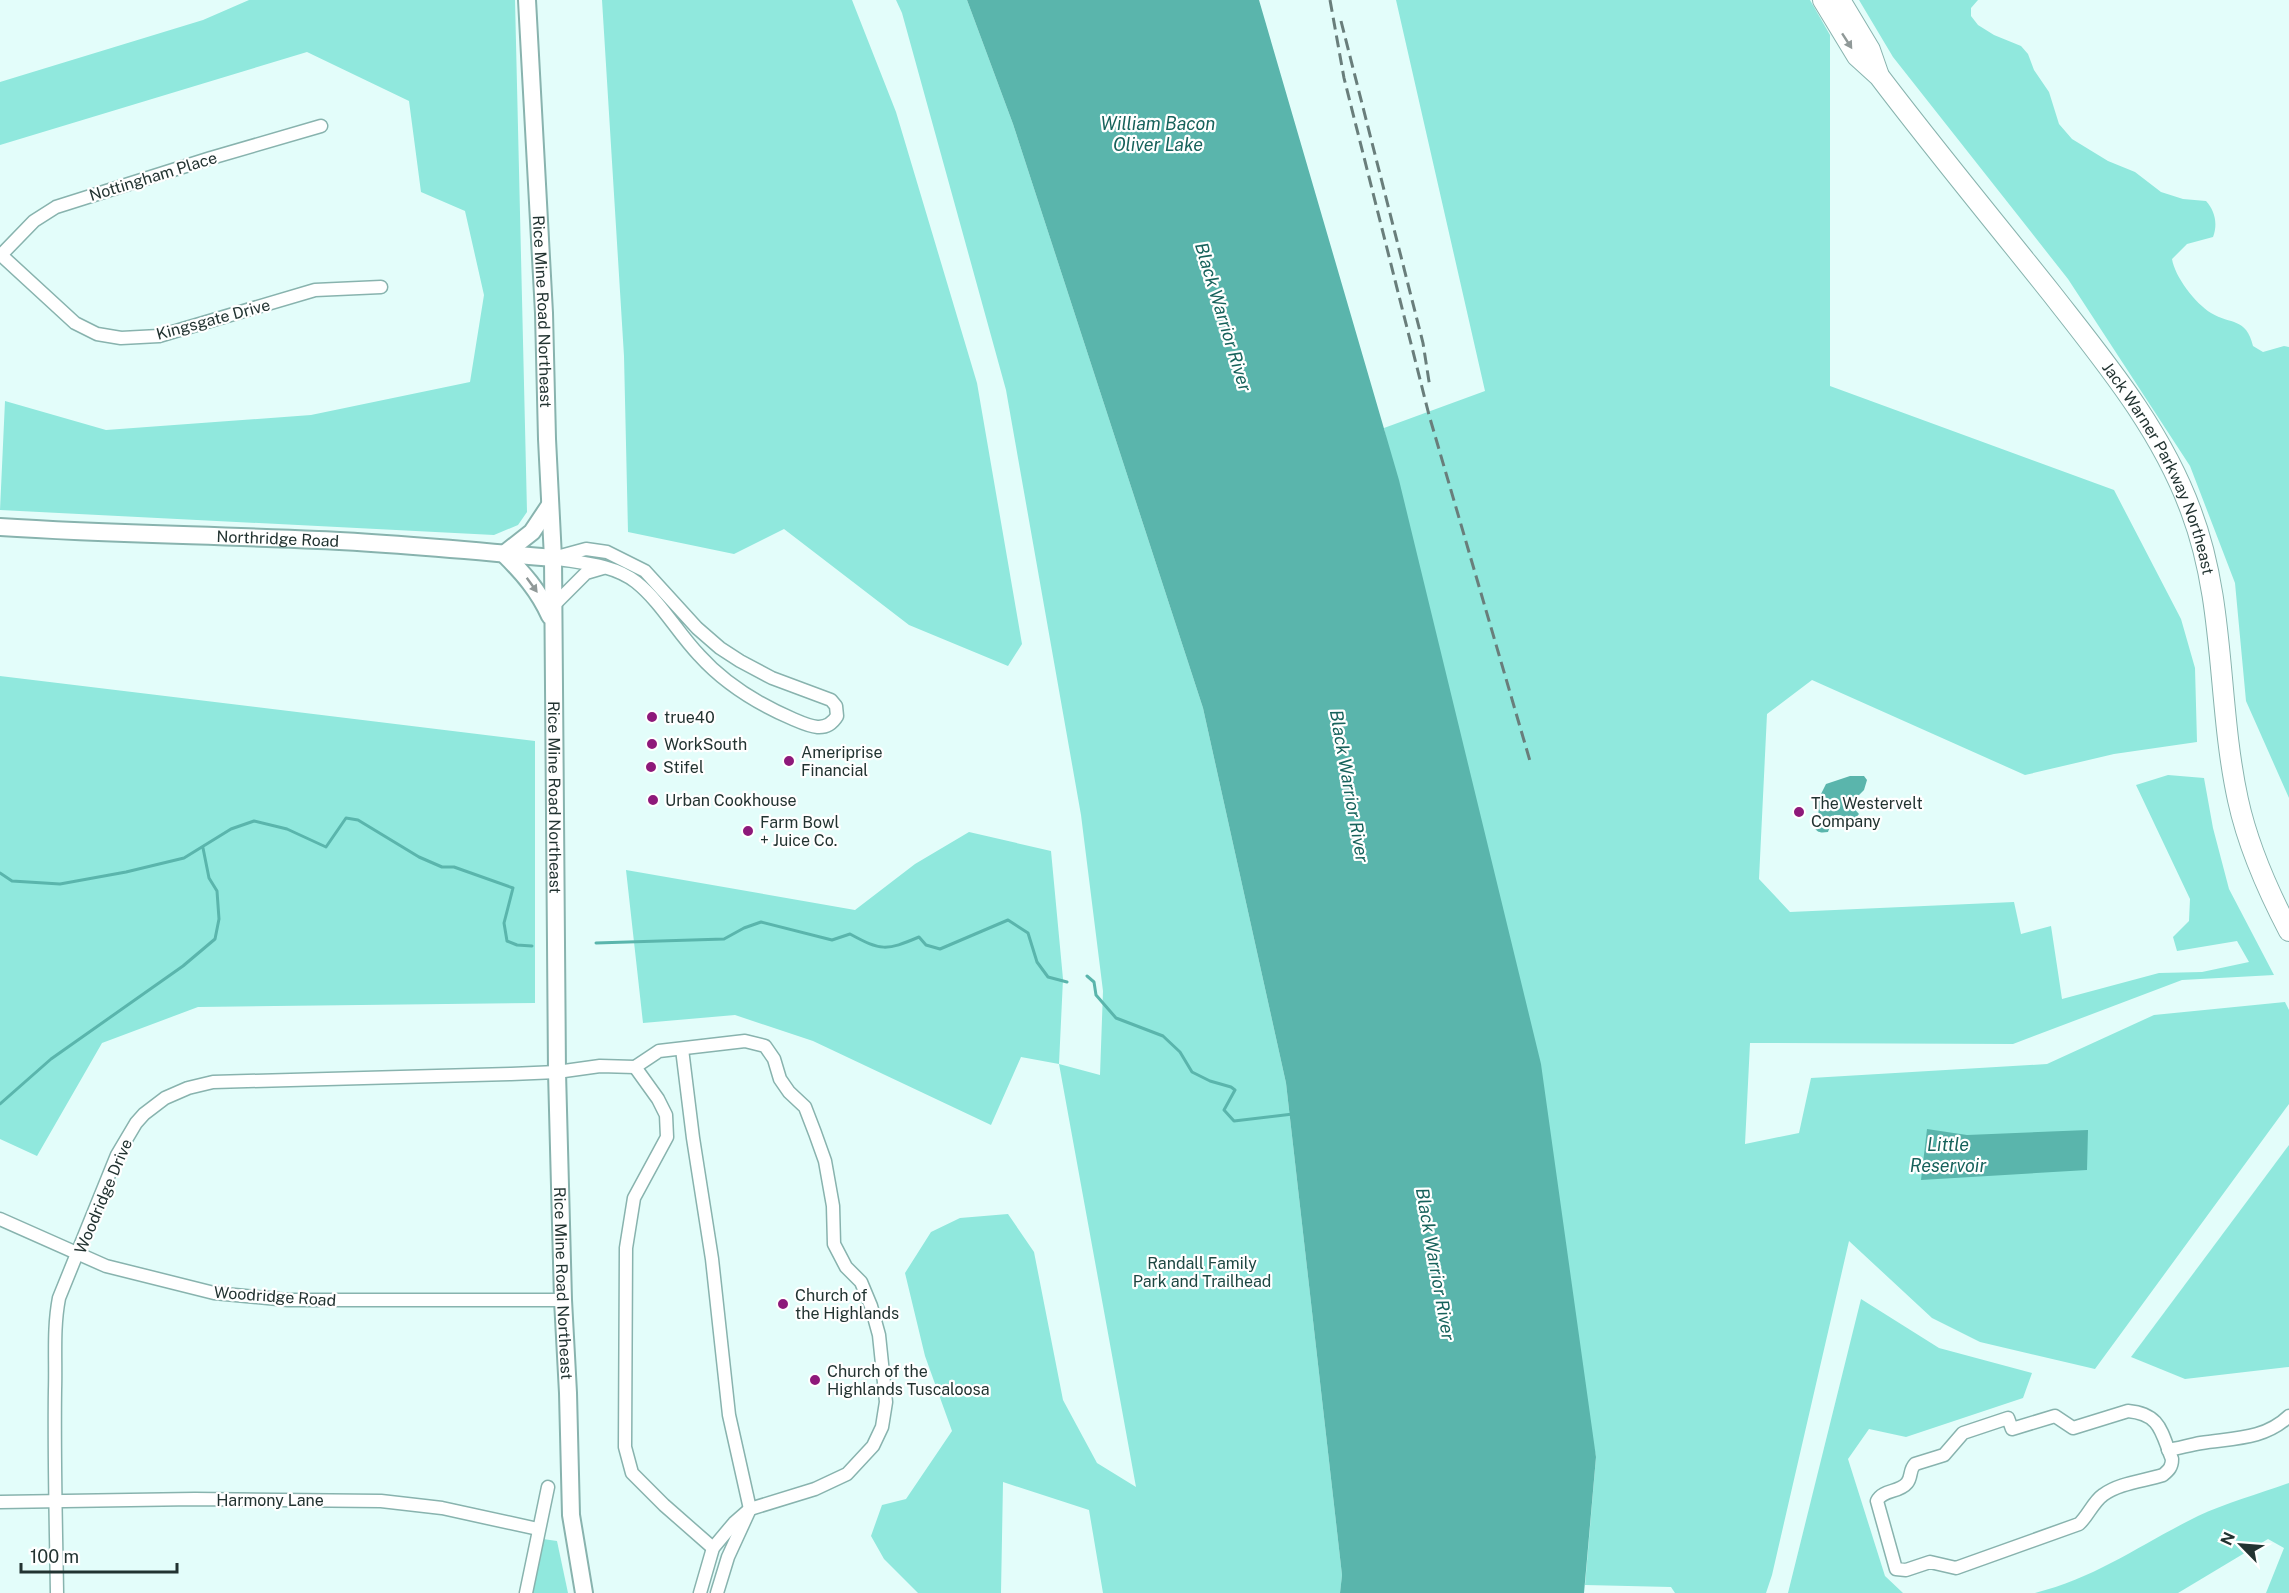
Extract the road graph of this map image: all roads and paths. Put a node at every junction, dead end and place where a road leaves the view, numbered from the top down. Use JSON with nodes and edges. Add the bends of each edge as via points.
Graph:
{"nodes":[{"id":1,"x":527,"y":0,"type":"edge"},
{"id":2,"x":1822,"y":0,"type":"edge"},
{"id":3,"x":1840,"y":0,"type":"edge"},
{"id":4,"x":1879,"y":75,"type":"junction"},
{"id":5,"x":321,"y":126,"type":"dead end"},
{"id":6,"x":0,"y":255,"type":"edge"},
{"id":7,"x":381,"y":287,"type":"dead end"},
{"id":8,"x":550,"y":505,"type":"junction"},
{"id":9,"x":0,"y":526,"type":"edge"},
{"id":10,"x":504,"y":554,"type":"junction"},
{"id":11,"x":553,"y":558,"type":"junction"},
{"id":12,"x":606,"y":567,"type":"junction"},
{"id":13,"x":552,"y":614,"type":"junction"},
{"id":14,"x":2289,"y":931,"type":"edge"},
{"id":15,"x":682,"y":1049,"type":"junction"},
{"id":16,"x":635,"y":1067,"type":"junction"},
{"id":17,"x":557,"y":1072,"type":"junction"},
{"id":18,"x":0,"y":1219,"type":"edge"},
{"id":19,"x":78,"y":1255,"type":"junction"},
{"id":20,"x":563,"y":1300,"type":"junction"},
{"id":21,"x":2289,"y":1416,"type":"edge"},
{"id":22,"x":2168,"y":1450,"type":"junction"},
{"id":23,"x":548,"y":1487,"type":"dead end"},
{"id":24,"x":56,"y":1501,"type":"junction"},
{"id":25,"x":0,"y":1502,"type":"edge"},
{"id":26,"x":750,"y":1509,"type":"junction"},
{"id":27,"x":538,"y":1529,"type":"junction"},
{"id":28,"x":713,"y":1548,"type":"junction"},
{"id":29,"x":57,"y":1593,"type":"edge"},
{"id":30,"x":526,"y":1593,"type":"edge"},
{"id":31,"x":584,"y":1593,"type":"edge"},
{"id":32,"x":700,"y":1593,"type":"edge"},
{"id":33,"x":717,"y":1593,"type":"edge"}],
"edges":[{"from":1,"to":8,"type":"main road","name":"Rice Mine Road Northeast"},
{"from":2,"to":4,"type":"main road","name":"Jack Warner Parkway Northeast","one_way":true,"via":[[1857,56]]},
{"from":3,"to":4,"type":"main road","name":"Jack Warner Parkway Northeast","via":[[1870,50]]},
{"from":4,"to":14,"type":"main road","name":"Jack Warner Parkway Northeast","via":[[2131,397],[2178,479],[2192,513],[2211,585],[2230,753],[2246,833]]},
{"from":5,"to":6,"type":"street","name":"Nottingham Place","via":[[56,207],[34,221]]},
{"from":6,"to":7,"type":"street","name":"Kingsgate Drive","via":[[75,323],[97,334],[121,339],[159,336],[315,290]]},
{"from":8,"to":10,"type":"main road","via":[[532,532]]},
{"from":8,"to":11,"type":"main road","name":"Rice Mine Road Northeast"},
{"from":9,"to":10,"type":"main road","name":"Northridge Road","via":[[338,541]]},
{"from":10,"to":11,"type":"main road","name":"Northridge Road"},
{"from":10,"to":13,"type":"main road","one_way":true},
{"from":11,"to":12,"type":"street"},
{"from":11,"to":12,"type":"street","via":[[585,549],[607,552],[645,570],[720,648],[772,678],[831,700],[837,716],[833,723],[811,726],[770,708],[727,682],[699,656],[651,597],[622,573]]},
{"from":11,"to":13,"type":"main road","name":"Rice Mine Road Northeast"},
{"from":12,"to":13,"type":"street","via":[[586,573]]},
{"from":13,"to":17,"type":"main road","name":"Rice Mine Road Northeast"},
{"from":15,"to":16,"type":"street","via":[[660,1051]]},
{"from":15,"to":26,"type":"street","via":[[729,1415]]},
{"from":15,"to":26,"type":"street","via":[[745,1041],[765,1047],[774,1059],[780,1079],[805,1107],[815,1133],[825,1161],[833,1206],[834,1244],[846,1267],[861,1282],[879,1335],[886,1402],[882,1427],[873,1446],[847,1474],[815,1489]]},
{"from":16,"to":17,"type":"street","name":"Woodridge Drive","via":[[600,1066]]},
{"from":16,"to":28,"type":"street","via":[[666,1115],[667,1137],[634,1198],[626,1248],[625,1447],[632,1473]]},
{"from":17,"to":19,"type":"street","name":"Woodridge Drive","via":[[239,1080],[188,1088],[154,1105],[128,1133]]},
{"from":17,"to":20,"type":"main road","name":"Rice Mine Road Northeast"},
{"from":18,"to":19,"type":"street","name":"Woodridge Road"},
{"from":19,"to":20,"type":"street","name":"Woodridge Road","via":[[151,1279],[250,1298]]},
{"from":19,"to":24,"type":"street","name":"Woodridge Drive","via":[[59,1298],[56,1318]]},
{"from":20,"to":31,"type":"main road","name":"Rice Mine Road Northeast","via":[[571,1515]]},
{"from":21,"to":22,"type":"street","via":[[2264,1433]]},
{"from":22,"to":22,"type":"street","via":[[2153,1418],[2128,1411],[2079,1427],[2068,1426],[2055,1416],[2012,1429],[2008,1418],[1963,1433],[1944,1455],[1915,1464],[1906,1485],[1879,1497],[1878,1507],[1894,1565],[1901,1571],[1930,1562],[1956,1568],[2079,1524],[2102,1495],[2163,1475],[2172,1465]]},
{"from":23,"to":27,"type":"street"},
{"from":24,"to":25,"type":"street","name":"Harmony Lane"},
{"from":24,"to":27,"type":"street","name":"Harmony Lane","via":[[381,1501],[442,1508]]},
{"from":24,"to":29,"type":"street","name":"Woodridge Drive"},
{"from":26,"to":28,"type":"street"},
{"from":26,"to":33,"type":"street"},
{"from":27,"to":30,"type":"street"},
{"from":28,"to":32,"type":"street"}]}
